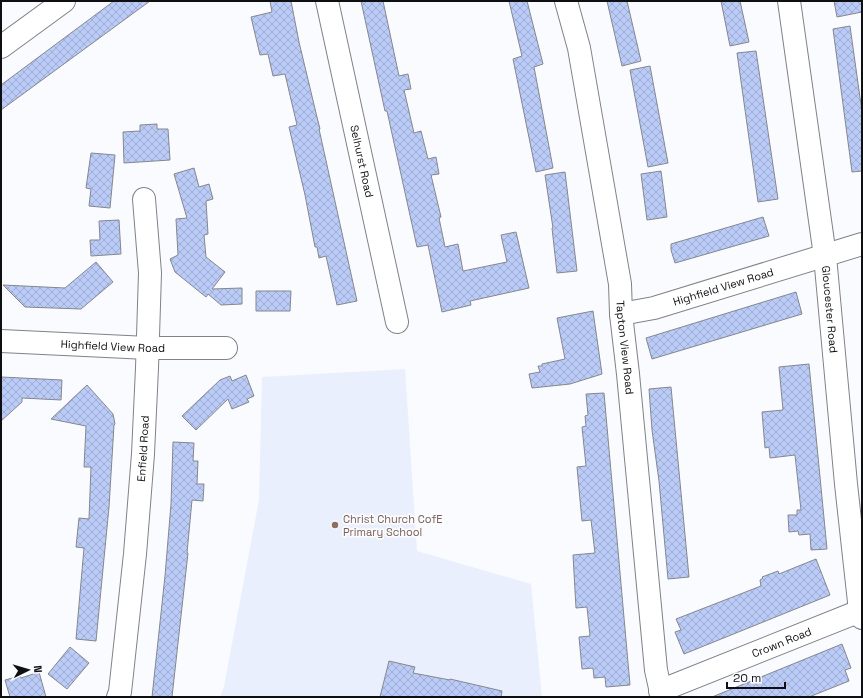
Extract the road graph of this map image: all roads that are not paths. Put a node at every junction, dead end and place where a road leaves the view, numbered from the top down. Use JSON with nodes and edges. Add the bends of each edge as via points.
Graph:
{"nodes":[{"id":1,"x":64,"y":1,"type":"edge"},
{"id":2,"x":327,"y":1,"type":"edge"},
{"id":3,"x":566,"y":1,"type":"edge"},
{"id":4,"x":789,"y":1,"type":"edge"},
{"id":5,"x":1,"y":47,"type":"edge"},
{"id":6,"x":144,"y":199,"type":"dead end"},
{"id":7,"x":862,"y":244,"type":"edge"},
{"id":8,"x":825,"y":256,"type":"junction"},
{"id":9,"x":621,"y":314,"type":"junction"},
{"id":10,"x":398,"y":322,"type":"dead end"},
{"id":11,"x":1,"y":341,"type":"edge"},
{"id":12,"x":148,"y":348,"type":"junction"},
{"id":13,"x":226,"y":348,"type":"dead end"},
{"id":14,"x":861,"y":614,"type":"edge"},
{"id":15,"x":661,"y":694,"type":"edge"},
{"id":16,"x":118,"y":697,"type":"edge"}],
"edges":[{"from":1,"to":5,"type":"street"},
{"from":2,"to":10,"type":"street","name":"Selhurst Road"},
{"from":3,"to":9,"type":"street","name":"Tapton View Road","via":[[579,48],[586,87],[620,284]]},
{"from":4,"to":8,"type":"street","name":"Gloucester Road"},
{"from":6,"to":12,"type":"street","name":"Enfield Road","via":[[150,273]]},
{"from":7,"to":8,"type":"street","name":"Highfield View Road"},
{"from":8,"to":9,"type":"street","name":"Highfield View Road","via":[[654,308]]},
{"from":8,"to":14,"type":"street","name":"Gloucester Road"},
{"from":9,"to":15,"type":"street","name":"Tapton View Road","via":[[656,670]]},
{"from":11,"to":12,"type":"street","name":"Highfield View Road"},
{"from":12,"to":13,"type":"street","name":"Highfield View Road"},
{"from":12,"to":16,"type":"street","name":"Enfield Road","via":[[135,554]]},
{"from":14,"to":15,"type":"street","name":"Crown Road"}]}
